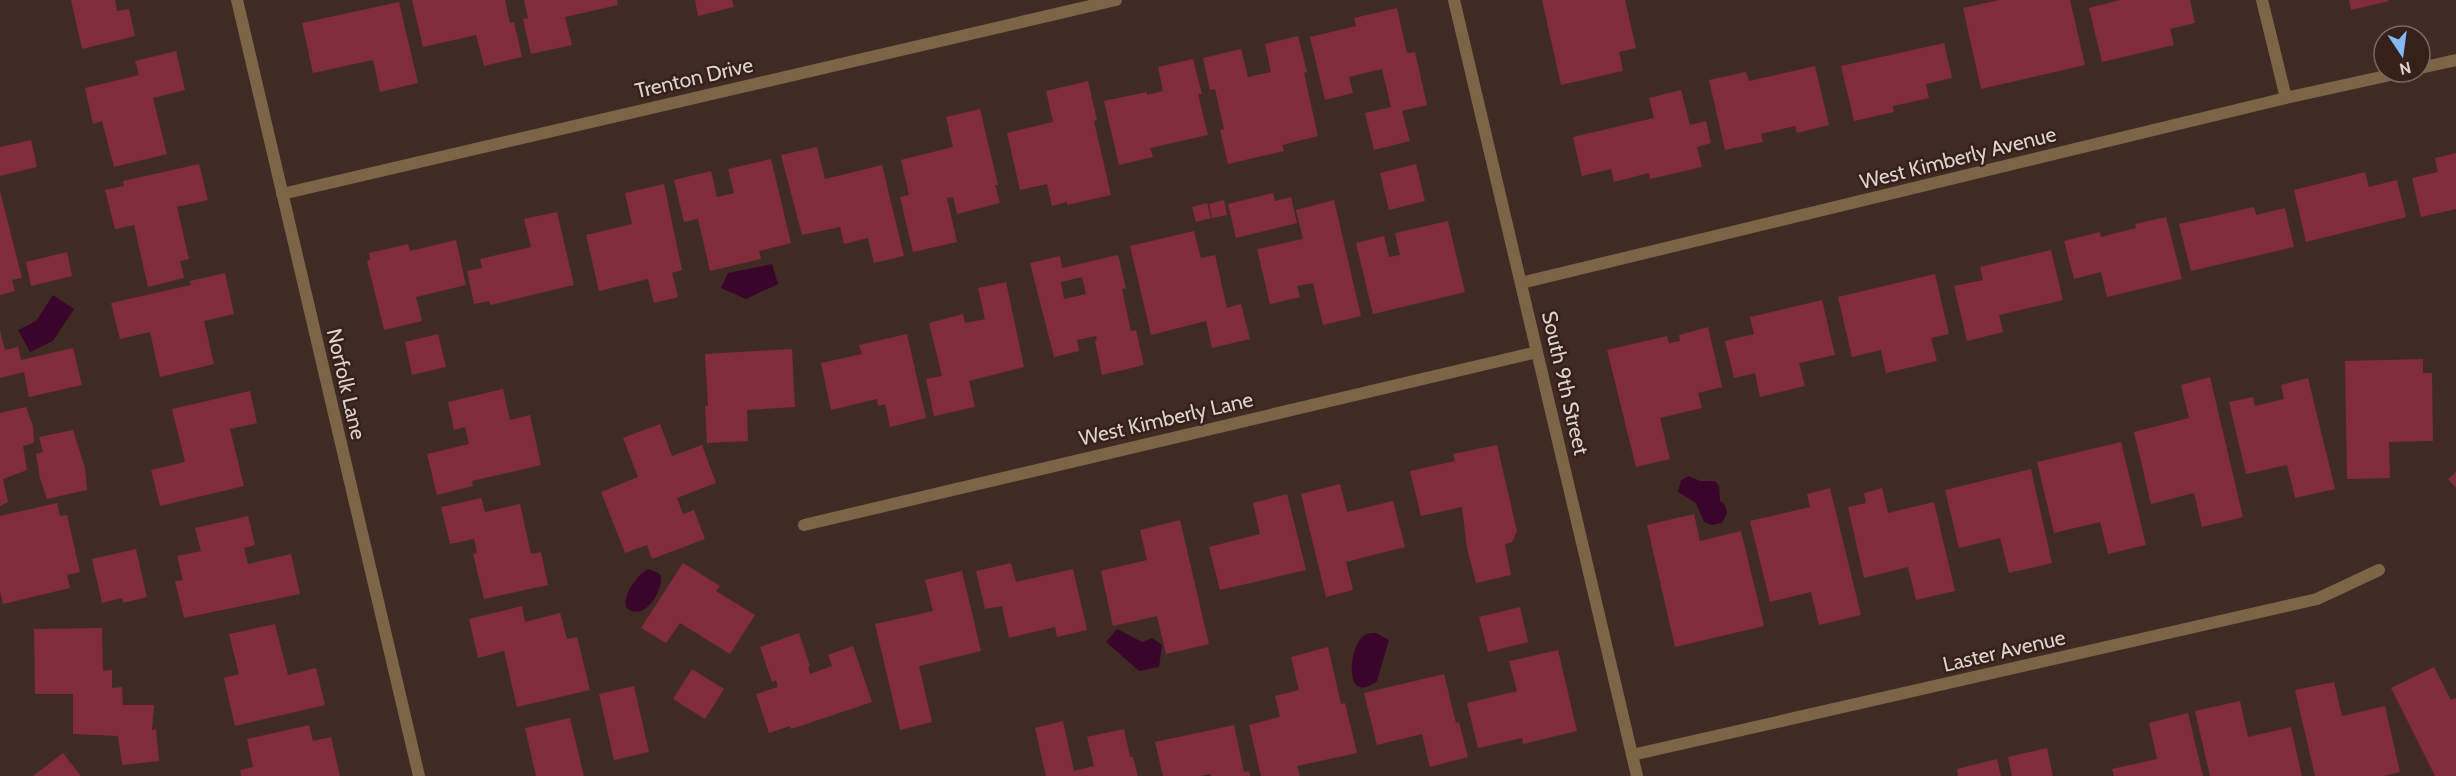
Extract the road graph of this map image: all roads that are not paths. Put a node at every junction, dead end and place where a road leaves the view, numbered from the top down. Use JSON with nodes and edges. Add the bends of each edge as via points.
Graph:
{"nodes":[{"id":1,"x":237,"y":0,"type":"edge"},
{"id":2,"x":1116,"y":0,"type":"edge"},
{"id":3,"x":1454,"y":0,"type":"edge"},
{"id":4,"x":2262,"y":0,"type":"edge"},
{"id":5,"x":2456,"y":60,"type":"edge"},
{"id":6,"x":2432,"y":65,"type":"edge"},
{"id":7,"x":2372,"y":79,"type":"edge"},
{"id":8,"x":2286,"y":98,"type":"junction"},
{"id":9,"x":282,"y":194,"type":"junction"},
{"id":10,"x":1521,"y":283,"type":"junction"},
{"id":11,"x":1537,"y":352,"type":"junction"},
{"id":12,"x":804,"y":525,"type":"dead end"},
{"id":13,"x":2379,"y":570,"type":"dead end"},
{"id":14,"x":1632,"y":755,"type":"junction"},
{"id":15,"x":419,"y":776,"type":"edge"},
{"id":16,"x":1637,"y":776,"type":"edge"}],
"edges":[{"from":1,"to":9,"type":"street","name":"Norfolk Lane"},
{"from":2,"to":9,"type":"street","name":"Trenton Drive"},
{"from":3,"to":10,"type":"street","name":"South 9th Street"},
{"from":4,"to":8,"type":"street"},
{"from":5,"to":6,"type":"street"},
{"from":7,"to":8,"type":"street","name":"West Kimberly Avenue"},
{"from":8,"to":10,"type":"street","name":"West Kimberly Avenue"},
{"from":9,"to":15,"type":"street","name":"Norfolk Lane"},
{"from":10,"to":11,"type":"street","name":"South 9th Street"},
{"from":11,"to":12,"type":"street","name":"West Kimberly Lane"},
{"from":11,"to":14,"type":"street","name":"South 9th Street"},
{"from":13,"to":14,"type":"street","name":"Laster Avenue","via":[[2317,599]]},
{"from":14,"to":16,"type":"street","name":"South 9th Street"}]}
